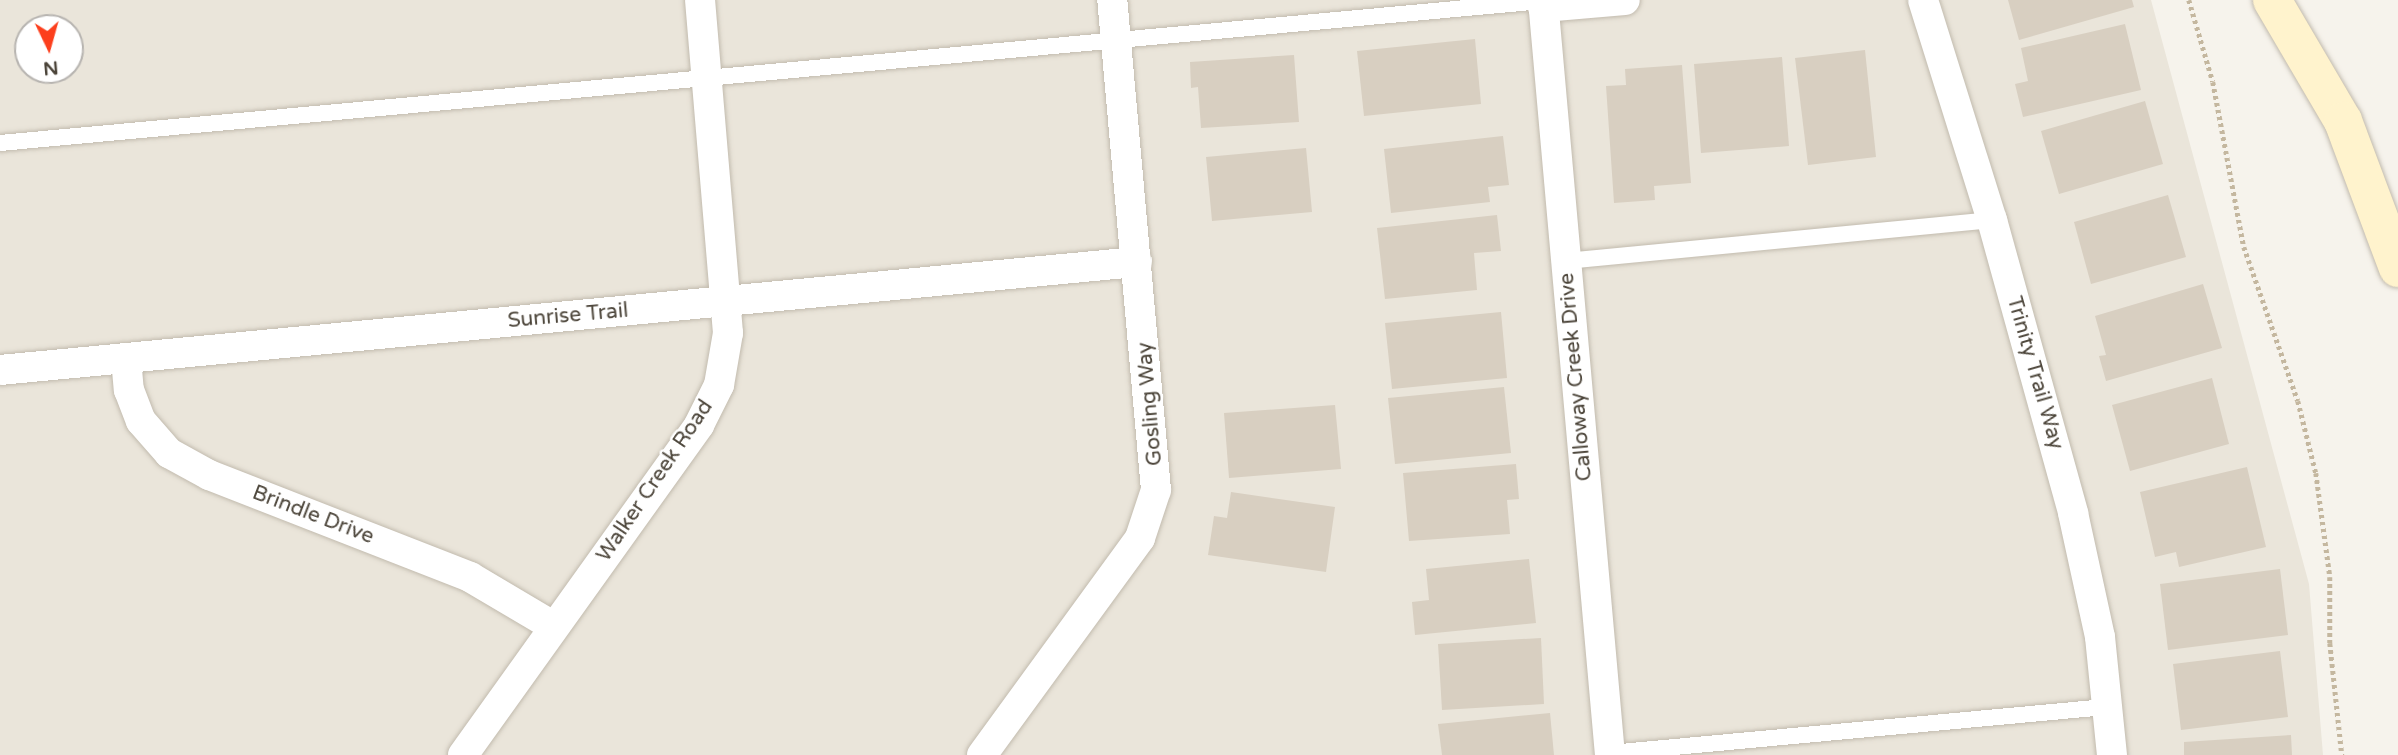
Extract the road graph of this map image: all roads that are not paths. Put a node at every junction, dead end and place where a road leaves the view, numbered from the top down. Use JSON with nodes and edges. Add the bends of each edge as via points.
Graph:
{"nodes":[{"id":1,"x":700,"y":0,"type":"edge"},
{"id":2,"x":1112,"y":0,"type":"edge"},
{"id":3,"x":1625,"y":0,"type":"edge"},
{"id":4,"x":1923,"y":0,"type":"edge"},
{"id":5,"x":2272,"y":0,"type":"edge"},
{"id":6,"x":1543,"y":3,"type":"edge"},
{"id":7,"x":1116,"y":41,"type":"junction"},
{"id":8,"x":706,"y":78,"type":"junction"},
{"id":9,"x":0,"y":143,"type":"edge"},
{"id":10,"x":1992,"y":220,"type":"junction"},
{"id":11,"x":1566,"y":261,"type":"junction"},
{"id":12,"x":1137,"y":262,"type":"junction"},
{"id":13,"x":2398,"y":268,"type":"edge"},
{"id":14,"x":725,"y":302,"type":"junction"},
{"id":15,"x":126,"y":358,"type":"junction"},
{"id":16,"x":0,"y":370,"type":"edge"},
{"id":17,"x":553,"y":626,"type":"junction"},
{"id":18,"x":2107,"y":707,"type":"junction"},
{"id":19,"x":1610,"y":754,"type":"edge"},
{"id":20,"x":463,"y":755,"type":"edge"},
{"id":21,"x":982,"y":755,"type":"edge"},
{"id":22,"x":2112,"y":755,"type":"edge"}],
"edges":[{"from":1,"to":8,"type":"street","name":"Walker Creek Road"},
{"from":2,"to":7,"type":"street","name":"Gosling Way"},
{"from":3,"to":6,"type":"street"},
{"from":4,"to":10,"type":"street","name":"Trinity Trail Way"},
{"from":5,"to":13,"type":"main road","via":[[2343,121]]},
{"from":6,"to":7,"type":"lane"},
{"from":6,"to":11,"type":"street","name":"Calloway Creek Drive"},
{"from":7,"to":8,"type":"lane"},
{"from":7,"to":12,"type":"street","name":"Gosling Way"},
{"from":8,"to":9,"type":"lane"},
{"from":8,"to":14,"type":"street","name":"Walker Creek Road"},
{"from":10,"to":11,"type":"lane"},
{"from":10,"to":18,"type":"street","name":"Trinity Trail Way","via":[[2073,513],[2100,637]]},
{"from":11,"to":19,"type":"street","name":"Calloway Creek Drive"},
{"from":12,"to":14,"type":"street","name":"Sunrise Trail"},
{"from":12,"to":21,"type":"street","name":"Gosling Way","via":[[1156,490],[1140,538]]},
{"from":14,"to":15,"type":"street","name":"Sunrise Trail"},
{"from":14,"to":17,"type":"street","name":"Walker Creek Road","via":[[728,333],[719,384],[699,425]]},
{"from":15,"to":16,"type":"street","name":"Sunrise Trail"},
{"from":15,"to":17,"type":"street","name":"Brindle Drive","via":[[129,390],[141,421],[169,453],[209,475],[470,577]]},
{"from":17,"to":20,"type":"street","name":"Walker Creek Road"},
{"from":18,"to":19,"type":"lane"},
{"from":18,"to":22,"type":"street","name":"Trinity Trail Way"}]}
